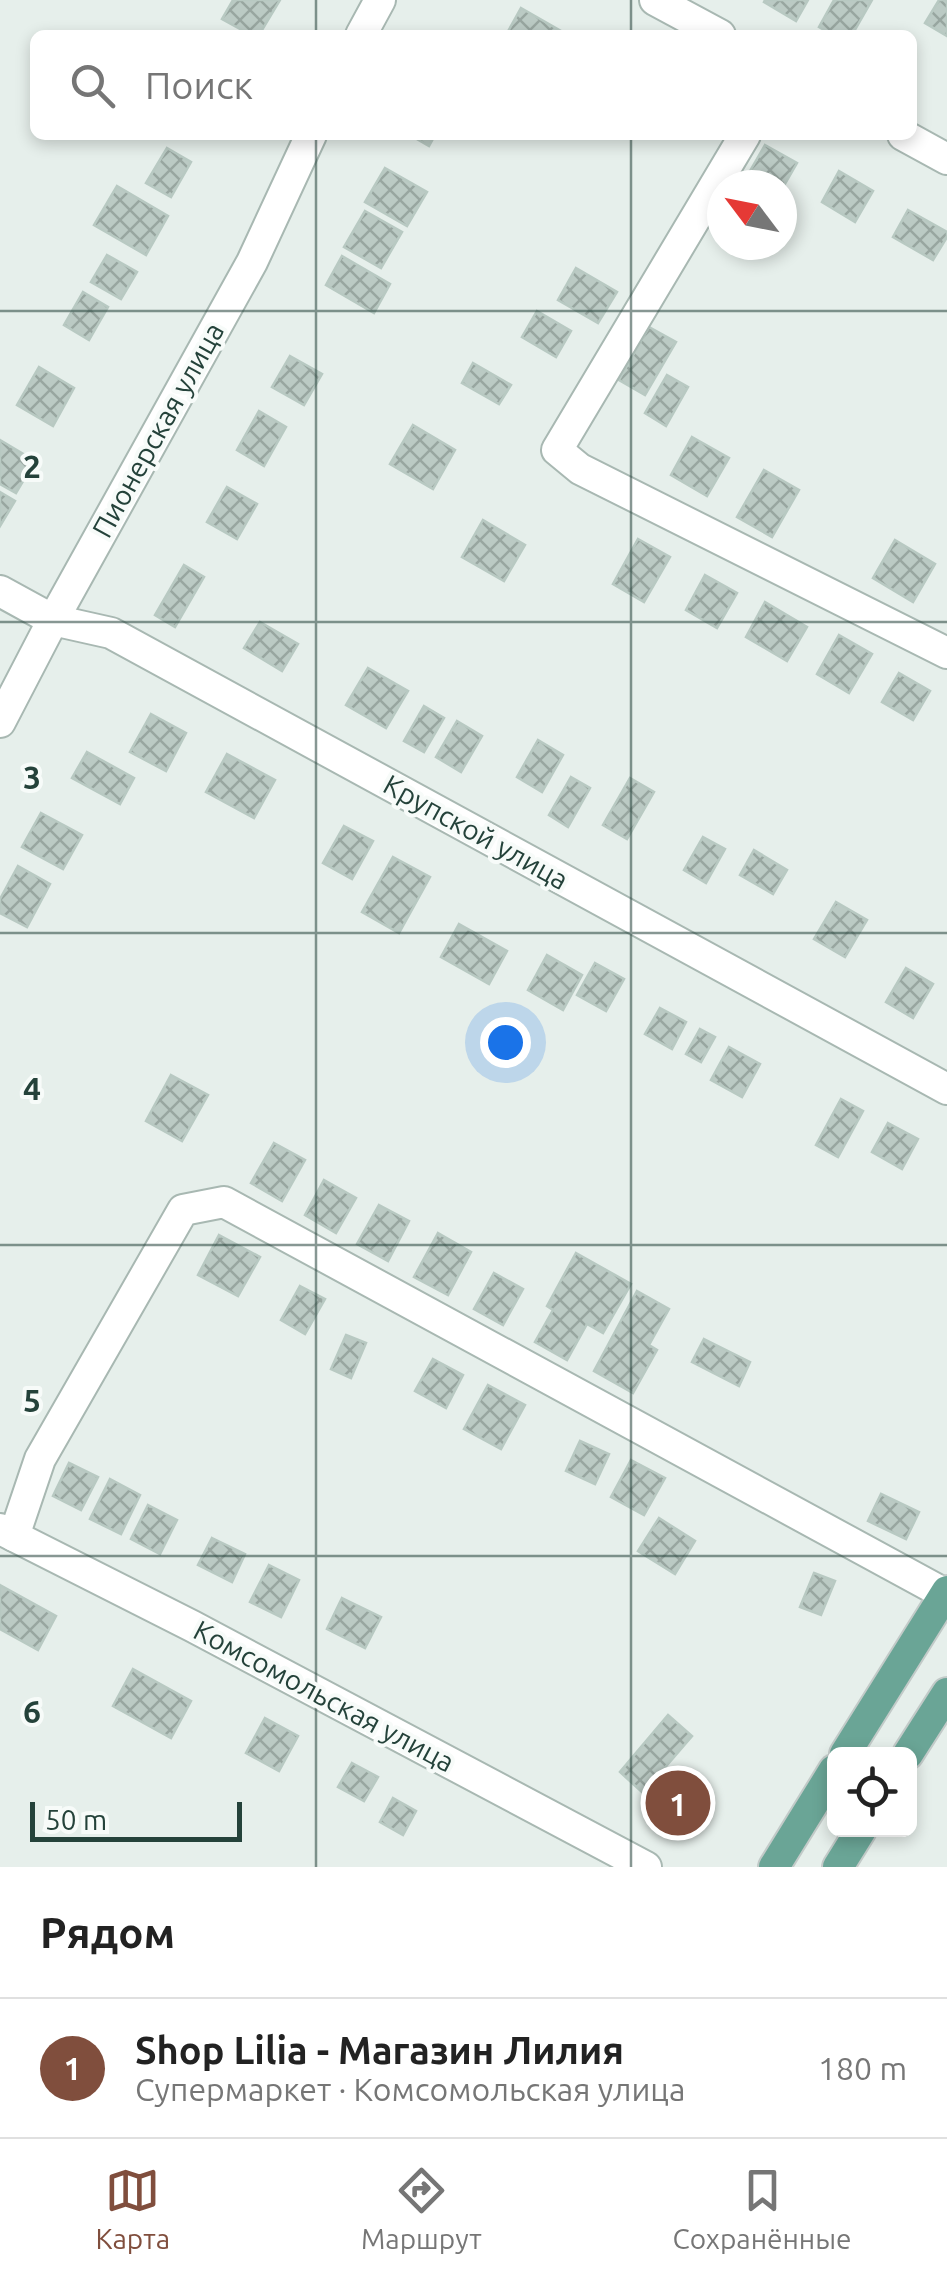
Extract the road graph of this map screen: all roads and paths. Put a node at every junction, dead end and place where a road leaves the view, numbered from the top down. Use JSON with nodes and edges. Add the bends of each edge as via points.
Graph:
{"nodes":[{"id":1,"x":380,"y":0,"type":"edge"},
{"id":2,"x":655,"y":0,"type":"edge"},
{"id":3,"x":364,"y":30,"type":"edge"},
{"id":4,"x":711,"y":30,"type":"edge"},
{"id":5,"x":309,"y":140,"type":"edge"},
{"id":6,"x":742,"y":140,"type":"edge"},
{"id":7,"x":912,"y":140,"type":"edge"},
{"id":8,"x":947,"y":160,"type":"edge"},
{"id":9,"x":0,"y":591,"type":"edge"},
{"id":10,"x":53,"y":620,"type":"junction"},
{"id":11,"x":947,"y":653,"type":"edge"},
{"id":12,"x":0,"y":722,"type":"edge"},
{"id":13,"x":947,"y":1089,"type":"edge"},
{"id":14,"x":7,"y":1533,"type":"edge"},
{"id":15,"x":946,"y":1593,"type":"edge"},
{"id":16,"x":947,"y":1692,"type":"edge"},
{"id":17,"x":848,"y":1747,"type":"edge"},
{"id":18,"x":912,"y":1747,"type":"edge"},
{"id":19,"x":827,"y":1781,"type":"edge"},
{"id":20,"x":857,"y":1837,"type":"edge"},
{"id":21,"x":646,"y":1867,"type":"edge"},
{"id":22,"x":774,"y":1867,"type":"edge"},
{"id":23,"x":838,"y":1867,"type":"edge"}],
"edges":[{"from":1,"to":3,"type":"street"},
{"from":2,"to":4,"type":"street"},
{"from":5,"to":10,"type":"street","name":"Пионерская улица","via":[[252,262]]},
{"from":6,"to":11,"type":"street","via":[[557,450],[580,469]]},
{"from":7,"to":8,"type":"street"},
{"from":9,"to":10,"type":"street","name":"Крупской улица"},
{"from":10,"to":12,"type":"street","name":"Пионерская улица"},
{"from":10,"to":13,"type":"street","name":"Крупской улица","via":[[111,632]]},
{"from":14,"to":15,"type":"street","via":[[40,1459],[183,1210],[224,1202]]},
{"from":14,"to":21,"type":"street","name":"Комсомольская улица"},
{"from":15,"to":17,"type":"main road"},
{"from":16,"to":18,"type":"main road"},
{"from":19,"to":22,"type":"main road"},
{"from":20,"to":23,"type":"main road"}]}
